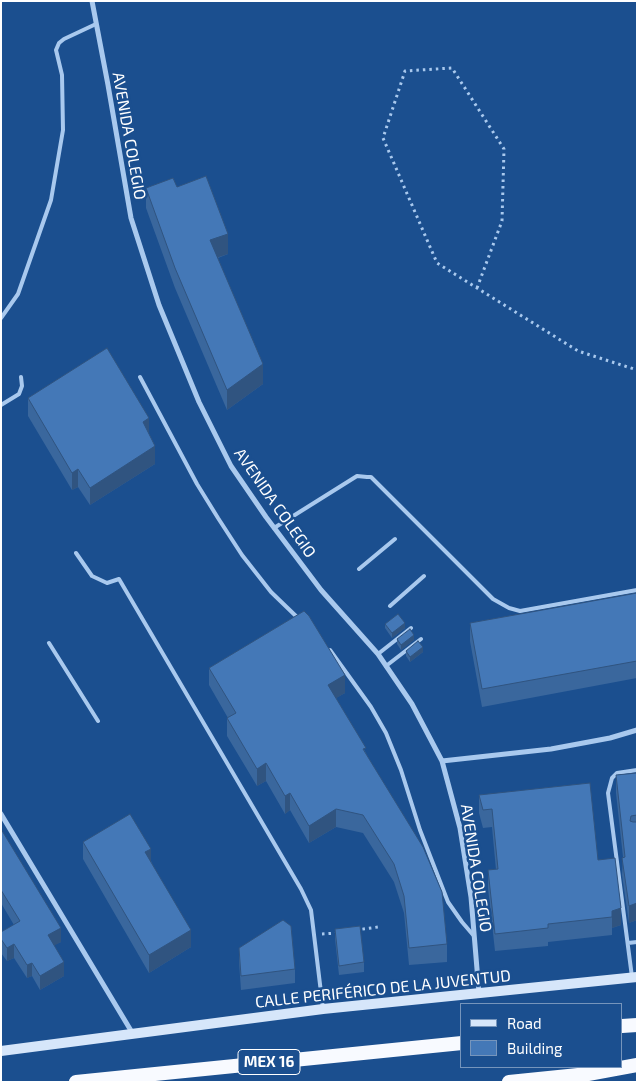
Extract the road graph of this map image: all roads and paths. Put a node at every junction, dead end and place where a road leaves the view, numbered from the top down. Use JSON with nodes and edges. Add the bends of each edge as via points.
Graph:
{"nodes":[{"id":1,"x":92,"y":1,"type":"edge"},
{"id":2,"x":96,"y":24,"type":"junction"},
{"id":3,"x":476,"y":288,"type":"junction"},
{"id":4,"x":1,"y":318,"type":"edge"},
{"id":5,"x":637,"y":370,"type":"edge"},
{"id":6,"x":21,"y":377,"type":"dead end"},
{"id":7,"x":140,"y":377,"type":"dead end"},
{"id":8,"x":1,"y":405,"type":"edge"},
{"id":9,"x":274,"y":528,"type":"junction"},
{"id":10,"x":395,"y":539,"type":"dead end"},
{"id":11,"x":76,"y":553,"type":"dead end"},
{"id":12,"x":359,"y":569,"type":"dead end"},
{"id":13,"x":424,"y":576,"type":"dead end"},
{"id":14,"x":637,"y":590,"type":"edge"},
{"id":15,"x":390,"y":606,"type":"dead end"},
{"id":16,"x":300,"y":620,"type":"edge"},
{"id":17,"x":411,"y":628,"type":"edge"},
{"id":18,"x":421,"y":639,"type":"dead end"},
{"id":19,"x":323,"y":642,"type":"edge"},
{"id":20,"x":49,"y":643,"type":"dead end"},
{"id":21,"x":378,"y":654,"type":"junction"},
{"id":22,"x":386,"y":666,"type":"junction"},
{"id":23,"x":98,"y":721,"type":"dead end"},
{"id":24,"x":637,"y":730,"type":"edge"},
{"id":25,"x":442,"y":760,"type":"junction"},
{"id":26,"x":637,"y":770,"type":"edge"},
{"id":27,"x":1,"y":814,"type":"edge"},
{"id":28,"x":378,"y":927,"type":"dead end"},
{"id":29,"x":350,"y":931,"type":"edge"},
{"id":30,"x":340,"y":932,"type":"edge"},
{"id":31,"x":314,"y":935,"type":"junction"},
{"id":32,"x":474,"y":936,"type":"junction"},
{"id":33,"x":637,"y":942,"type":"edge"},
{"id":34,"x":628,"y":943,"type":"junction"},
{"id":35,"x":634,"y":977,"type":"edge"},
{"id":36,"x":479,"y":993,"type":"junction"},
{"id":37,"x":323,"y":1009,"type":"junction"},
{"id":38,"x":637,"y":1025,"type":"edge"},
{"id":39,"x":623,"y":1026,"type":"edge"},
{"id":40,"x":133,"y":1034,"type":"junction"},
{"id":41,"x":460,"y":1043,"type":"edge"},
{"id":42,"x":1,"y":1051,"type":"edge"},
{"id":43,"x":637,"y":1065,"type":"edge"},
{"id":44,"x":621,"y":1068,"type":"edge"},
{"id":45,"x":623,"y":1068,"type":"edge"},
{"id":46,"x":588,"y":1074,"type":"junction"},
{"id":47,"x":76,"y":1082,"type":"edge"},
{"id":48,"x":509,"y":1082,"type":"edge"},
{"id":49,"x":568,"y":1082,"type":"edge"}],
"edges":[{"from":1,"to":2,"type":"street","name":"AVENIDA COLEGIO"},
{"from":2,"to":4,"type":"lane","via":[[64,39],[56,50],[62,75],[63,130],[51,200],[18,294]]},
{"from":2,"to":9,"type":"street","name":"AVENIDA COLEGIO","via":[[131,218],[159,305],[198,402],[231,466]]},
{"from":3,"to":3,"type":"path","via":[[437,263],[383,138],[405,71],[452,68],[504,148],[502,221]]},
{"from":3,"to":5,"type":"path","via":[[578,351]]},
{"from":6,"to":8,"type":"lane","via":[[22,386],[18,394]]},
{"from":7,"to":16,"type":"lane","via":[[218,518],[272,592]]},
{"from":9,"to":14,"type":"lane","via":[[357,476],[367,476],[493,599],[509,608],[520,611]]},
{"from":9,"to":21,"type":"street","name":"AVENIDA COLEGIO","via":[[321,590]]},
{"from":10,"to":12,"type":"lane"},
{"from":11,"to":31,"type":"lane","via":[[92,576],[107,582],[119,579],[302,889],[311,910]]},
{"from":13,"to":15,"type":"lane"},
{"from":17,"to":21,"type":"lane"},
{"from":18,"to":22,"type":"lane"},
{"from":19,"to":32,"type":"lane","via":[[357,686],[386,733],[448,902]]},
{"from":20,"to":23,"type":"lane"},
{"from":21,"to":22,"type":"street","name":"AVENIDA COLEGIO"},
{"from":22,"to":25,"type":"street","name":"AVENIDA COLEGIO","via":[[412,704]]},
{"from":24,"to":25,"type":"street","via":[[551,748]]},
{"from":25,"to":32,"type":"street","name":"AVENIDA COLEGIO","via":[[460,828]]},
{"from":26,"to":34,"type":"lane","via":[[617,773],[612,778],[608,794]]},
{"from":27,"to":40,"type":"street"},
{"from":28,"to":29,"type":"path"},
{"from":30,"to":31,"type":"path"},
{"from":31,"to":37,"type":"lane"},
{"from":32,"to":36,"type":"street","name":"AVENIDA COLEGIO"},
{"from":33,"to":34,"type":"lane"},
{"from":34,"to":35,"type":"lane"},
{"from":35,"to":36,"type":"main road","name":"CALLE PERIFÉRICO DE LA JUVENTUD"},
{"from":36,"to":37,"type":"main road","name":"CALLE PERIFÉRICO DE LA JUVENTUD"},
{"from":37,"to":40,"type":"main road","name":"CALLE PERIFÉRICO DE LA JUVENTUD"},
{"from":38,"to":39,"type":"highway"},
{"from":40,"to":42,"type":"main road","name":"CALLE PERIFÉRICO DE LA JUVENTUD"},
{"from":41,"to":47,"type":"highway","number":"MEX 16"},
{"from":43,"to":45,"type":"highway"},
{"from":44,"to":46,"type":"highway"},
{"from":46,"to":48,"type":"highway"},
{"from":46,"to":49,"type":"highway"}]}
